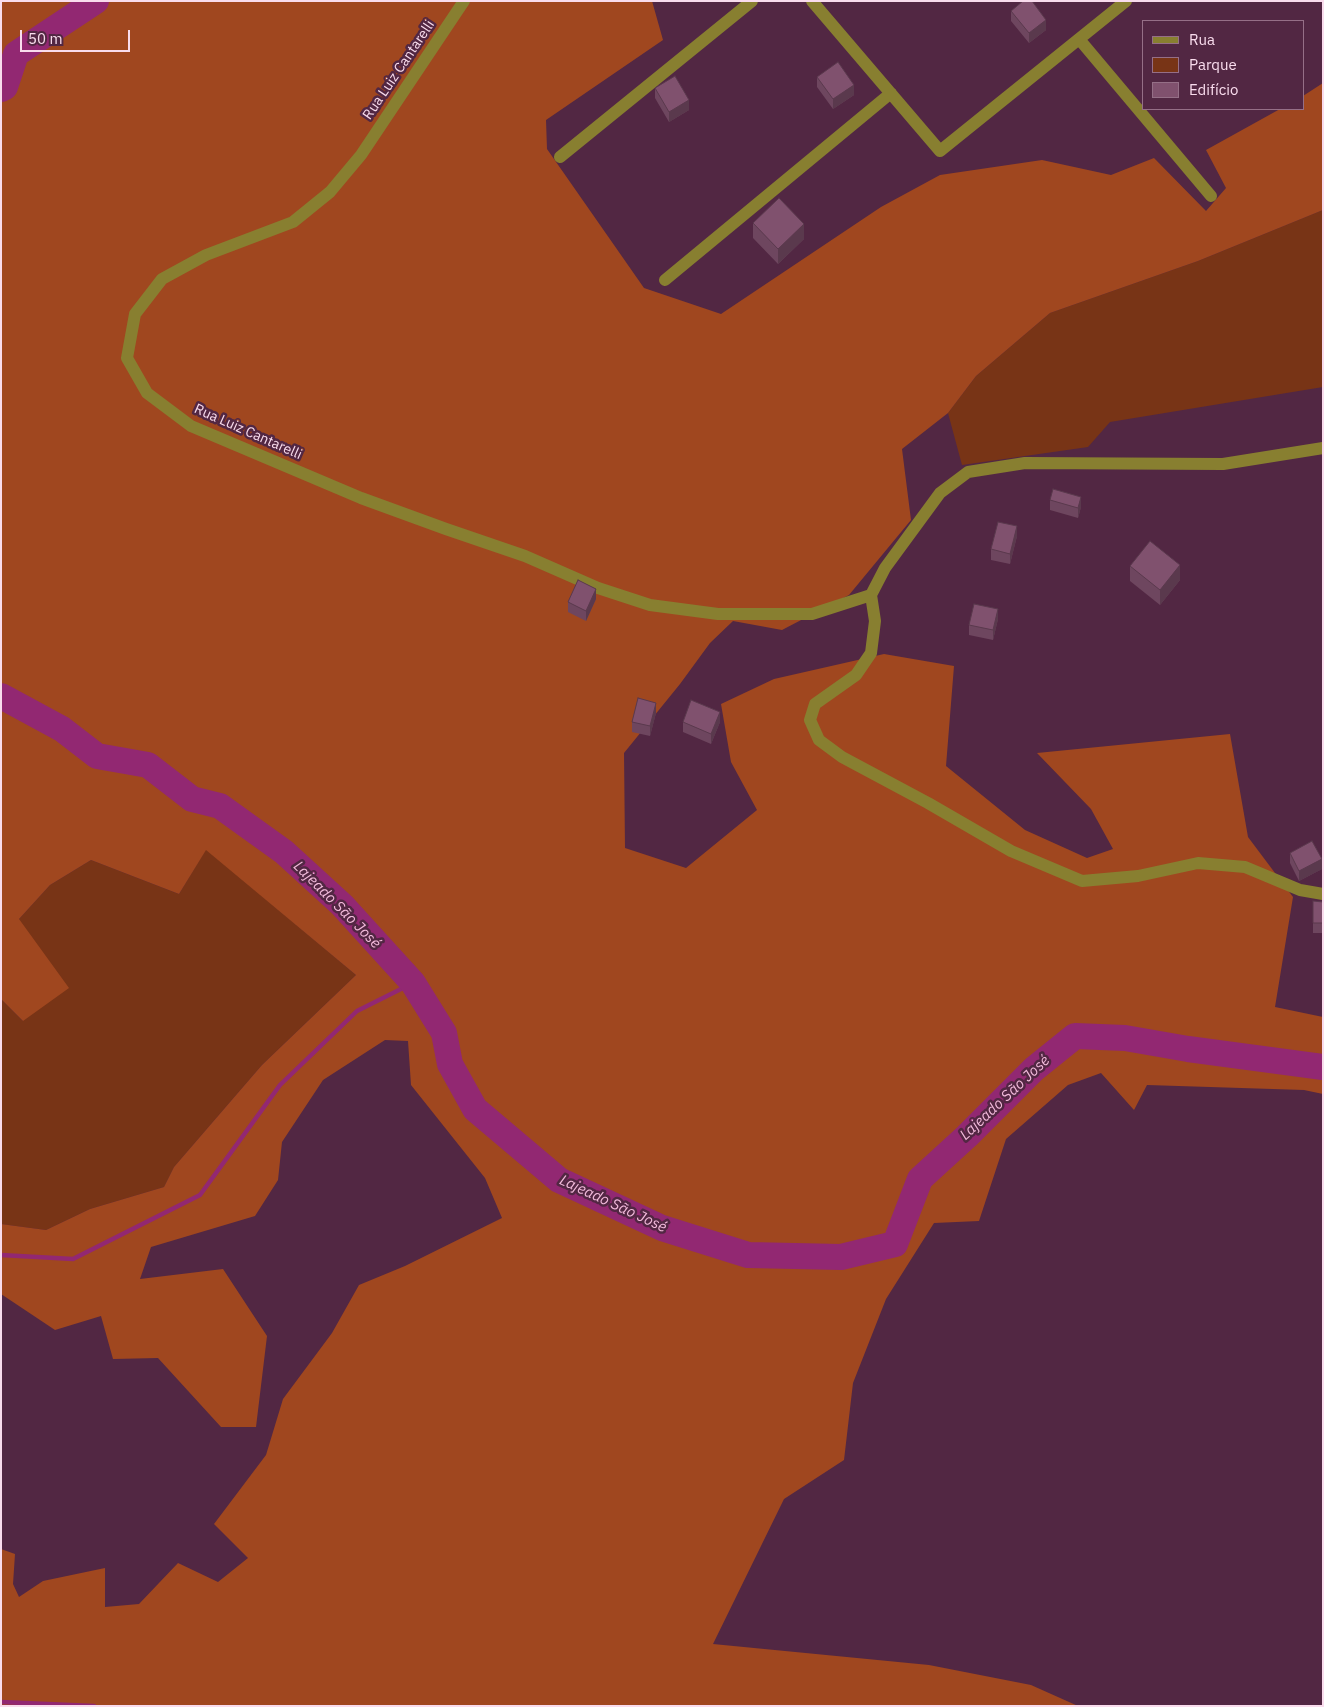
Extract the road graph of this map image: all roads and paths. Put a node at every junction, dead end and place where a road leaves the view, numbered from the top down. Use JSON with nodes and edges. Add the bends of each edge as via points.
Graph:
{"nodes":[{"id":1,"x":464,"y":1,"type":"edge"},
{"id":2,"x":752,"y":1,"type":"edge"},
{"id":3,"x":812,"y":1,"type":"edge"},
{"id":4,"x":1126,"y":1,"type":"edge"},
{"id":5,"x":1079,"y":39,"type":"junction"},
{"id":6,"x":891,"y":93,"type":"junction"},
{"id":7,"x":560,"y":157,"type":"dead end"},
{"id":8,"x":1211,"y":196,"type":"dead end"},
{"id":9,"x":665,"y":280,"type":"dead end"},
{"id":10,"x":1323,"y":448,"type":"edge"},
{"id":11,"x":871,"y":595,"type":"junction"},
{"id":12,"x":1323,"y":894,"type":"edge"}],
"edges":[{"from":1,"to":11,"type":"street","name":"Rua Luiz Cantarelli","via":[[361,155],[330,192],[293,222],[206,255],[162,279],[135,314],[127,358],[147,393],[191,426],[361,498],[525,556],[598,588],[650,605],[718,614],[812,614]]},
{"from":2,"to":7,"type":"street"},
{"from":3,"to":6,"type":"street"},
{"from":4,"to":5,"type":"street"},
{"from":5,"to":6,"type":"street","via":[[940,151]]},
{"from":5,"to":8,"type":"street"},
{"from":6,"to":9,"type":"street"},
{"from":10,"to":11,"type":"street","via":[[1223,464],[1025,462],[968,472],[940,494],[886,568]]},
{"from":11,"to":12,"type":"street","via":[[875,621],[871,653],[856,675],[815,704],[810,720],[820,740],[842,757],[1011,851],[1082,881],[1138,876],[1198,863],[1245,867],[1300,890]]}]}
